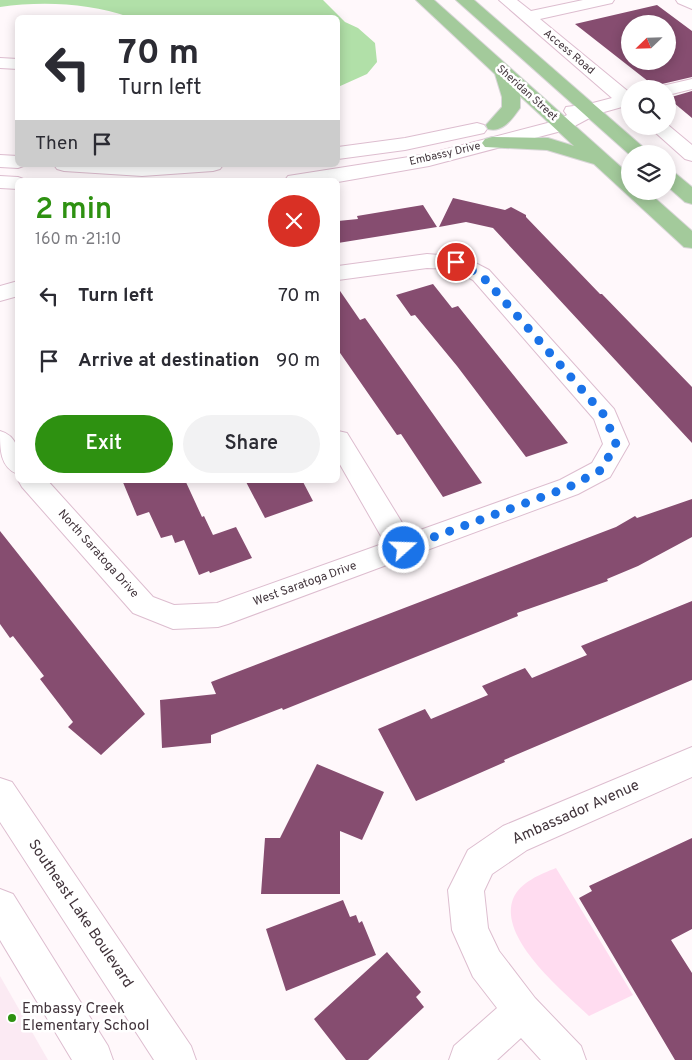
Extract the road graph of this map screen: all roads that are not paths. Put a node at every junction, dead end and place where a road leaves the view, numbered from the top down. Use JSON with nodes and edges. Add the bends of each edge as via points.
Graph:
{"nodes":[{"id":1,"x":424,"y":0,"type":"edge"},
{"id":2,"x":464,"y":0,"type":"edge"},
{"id":3,"x":507,"y":0,"type":"edge"},
{"id":4,"x":606,"y":0,"type":"edge"},
{"id":5,"x":684,"y":0,"type":"edge"},
{"id":6,"x":692,"y":4,"type":"edge"},
{"id":7,"x":528,"y":17,"type":"junction"},
{"id":8,"x":0,"y":63,"type":"edge"},
{"id":9,"x":15,"y":64,"type":"edge"},
{"id":10,"x":504,"y":73,"type":"junction"},
{"id":11,"x":692,"y":84,"type":"edge"},
{"id":12,"x":676,"y":88,"type":"edge"},
{"id":13,"x":621,"y":94,"type":"edge"},
{"id":14,"x":621,"y":103,"type":"edge"},
{"id":15,"x":590,"y":110,"type":"junction"},
{"id":16,"x":555,"y":119,"type":"junction"},
{"id":17,"x":494,"y":134,"type":"junction"},
{"id":18,"x":668,"y":135,"type":"edge"},
{"id":19,"x":631,"y":145,"type":"edge"},
{"id":20,"x":340,"y":153,"type":"edge"},
{"id":21,"x":692,"y":155,"type":"edge"},
{"id":22,"x":601,"y":160,"type":"junction"},
{"id":23,"x":0,"y":161,"type":"edge"},
{"id":24,"x":15,"y":162,"type":"edge"},
{"id":25,"x":122,"y":167,"type":"edge"},
{"id":26,"x":185,"y":167,"type":"edge"},
{"id":27,"x":315,"y":178,"type":"edge"},
{"id":28,"x":621,"y":178,"type":"edge"},
{"id":29,"x":0,"y":182,"type":"edge"},
{"id":30,"x":15,"y":183,"type":"edge"},
{"id":31,"x":676,"y":184,"type":"edge"},
{"id":32,"x":692,"y":198,"type":"edge"},
{"id":33,"x":646,"y":200,"type":"edge"},
{"id":34,"x":692,"y":242,"type":"edge"},
{"id":35,"x":340,"y":273,"type":"edge"},
{"id":36,"x":15,"y":289,"type":"edge"},
{"id":37,"x":0,"y":294,"type":"edge"},
{"id":38,"x":0,"y":440,"type":"edge"},
{"id":39,"x":340,"y":443,"type":"edge"},
{"id":40,"x":15,"y":461,"type":"edge"},
{"id":41,"x":34,"y":483,"type":"edge"},
{"id":42,"x":404,"y":548,"type":"junction"},
{"id":43,"x":173,"y":617,"type":"joint"},
{"id":44,"x":692,"y":762,"type":"edge"},
{"id":45,"x":0,"y":793,"type":"edge"},
{"id":46,"x":0,"y":907,"type":"edge"},
{"id":47,"x":522,"y":1011,"type":"junction"},
{"id":48,"x":559,"y":1057,"type":"edge"},
{"id":49,"x":94,"y":1060,"type":"edge"},
{"id":50,"x":177,"y":1060,"type":"edge"},
{"id":51,"x":468,"y":1060,"type":"edge"}],
"edges":[{"from":1,"to":10,"type":"main road","name":"Sheridan Street"},
{"from":2,"to":15,"type":"main road"},
{"from":3,"to":7,"type":"street","name":"Access Road"},
{"from":4,"to":7,"type":"street"},
{"from":5,"to":6,"type":"street"},
{"from":7,"to":13,"type":"street","name":"Access Road"},
{"from":8,"to":9,"type":"street"},
{"from":10,"to":16,"type":"main road","name":"Sheridan Street"},
{"from":10,"to":17,"type":"main road","via":[[511,108]]},
{"from":11,"to":12,"type":"street"},
{"from":14,"to":15,"type":"street","name":"Embassy Drive"},
{"from":15,"to":16,"type":"street","name":"Embassy Drive"},
{"from":15,"to":19,"type":"main road"},
{"from":16,"to":17,"type":"street","name":"Embassy Drive"},
{"from":16,"to":22,"type":"main road","name":"Sheridan Street"},
{"from":17,"to":20,"type":"street","name":"Embassy Drive"},
{"from":17,"to":22,"type":"main road","via":[[548,144]]},
{"from":17,"to":27,"type":"street","name":"Embassy Drive","via":[[429,160]]},
{"from":18,"to":21,"type":"street"},
{"from":22,"to":28,"type":"main road","name":"Sheridan Street"},
{"from":23,"to":24,"type":"street"},
{"from":25,"to":26,"type":"street","via":[[142,170]]},
{"from":29,"to":30,"type":"street"},
{"from":31,"to":32,"type":"main road"},
{"from":33,"to":34,"type":"main road"},
{"from":35,"to":42,"type":"street","name":"West Saratoga Drive","via":[[427,261],[456,262],[481,275],[605,416],[616,444],[601,470],[569,487]]},
{"from":36,"to":37,"type":"street"},
{"from":38,"to":40,"type":"street"},
{"from":39,"to":42,"type":"street"},
{"from":41,"to":43,"type":"street","name":"North Saratoga Drive","via":[[143,605]]},
{"from":42,"to":43,"type":"street","name":"West Saratoga Drive","via":[[218,615]]},
{"from":44,"to":47,"type":"street","name":"Ambassador Avenue","via":[[516,838],[480,862],[466,890],[470,930],[486,964]]},
{"from":45,"to":50,"type":"street","name":"Southeast Lake Boulevard"},
{"from":46,"to":49,"type":"street"},
{"from":47,"to":48,"type":"street","name":"Ambassador Avenue"},
{"from":47,"to":51,"type":"street"}]}
